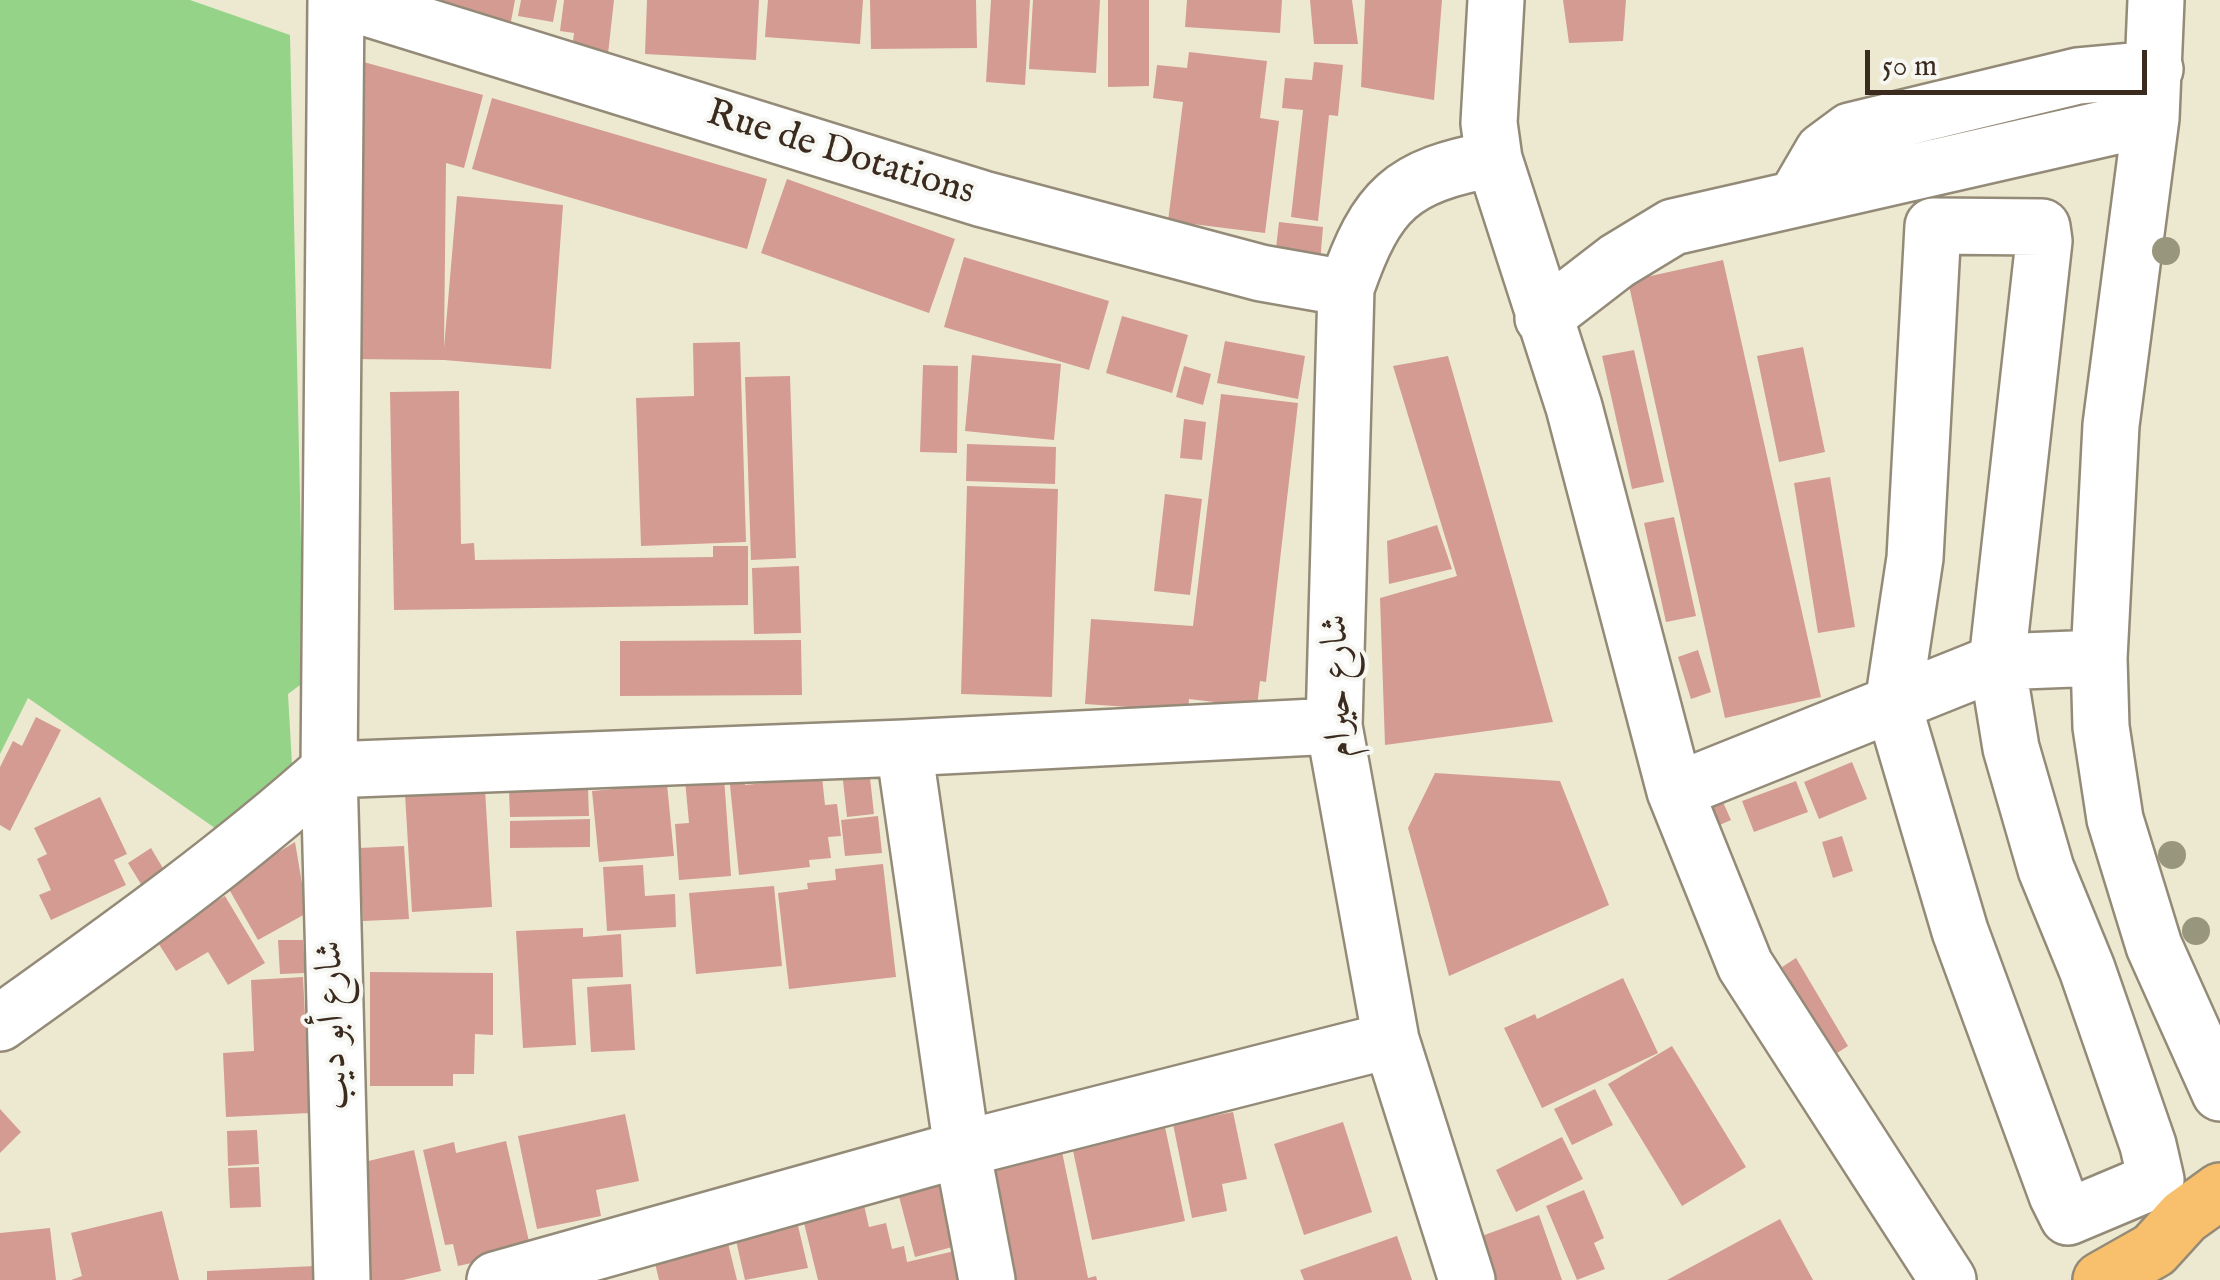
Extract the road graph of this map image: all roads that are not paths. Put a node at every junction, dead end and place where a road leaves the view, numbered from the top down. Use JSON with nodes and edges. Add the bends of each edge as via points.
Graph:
{"nodes":[{"id":1,"x":338,"y":0,"type":"edge"},
{"id":2,"x":1496,"y":0,"type":"edge"},
{"id":3,"x":2156,"y":0,"type":"edge"},
{"id":4,"x":2153,"y":93,"type":"junction"},
{"id":5,"x":1492,"y":141,"type":"junction"},
{"id":6,"x":1346,"y":288,"type":"junction"},
{"id":7,"x":1543,"y":318,"type":"junction"},
{"id":8,"x":2100,"y":658,"type":"junction"},
{"id":9,"x":1997,"y":662,"type":"junction"},
{"id":10,"x":1893,"y":704,"type":"junction"},
{"id":11,"x":1334,"y":726,"type":"junction"},
{"id":12,"x":904,"y":748,"type":"junction"},
{"id":13,"x":328,"y":770,"type":"junction"},
{"id":14,"x":1675,"y":790,"type":"junction"},
{"id":15,"x":0,"y":1022,"type":"edge"},
{"id":16,"x":1391,"y":1040,"type":"junction"},
{"id":17,"x":2220,"y":1092,"type":"edge"},
{"id":18,"x":962,"y":1150,"type":"junction"},
{"id":19,"x":2220,"y":1192,"type":"edge"},
{"id":20,"x":2220,"y":1232,"type":"edge"},
{"id":21,"x":2154,"y":1250,"type":"junction"},
{"id":22,"x":342,"y":1280,"type":"edge"},
{"id":23,"x":495,"y":1280,"type":"edge"},
{"id":24,"x":987,"y":1280,"type":"edge"},
{"id":25,"x":1468,"y":1280,"type":"edge"},
{"id":26,"x":1948,"y":1280,"type":"edge"},
{"id":27,"x":2102,"y":1280,"type":"edge"}],
"edges":[{"from":1,"to":6,"type":"street","name":"Rue de Dotations","via":[[983,199],[1261,273]]},
{"from":1,"to":13,"type":"street","name":"شارع أبو ديب"},
{"from":2,"to":5,"type":"street"},
{"from":3,"to":4,"type":"street"},
{"from":4,"to":7,"type":"street","via":[[1795,200],[1673,227]]},
{"from":4,"to":8,"type":"street","via":[[2111,425]]},
{"from":5,"to":6,"type":"street","name":"شارع حيرام","via":[[1412,182],[1384,207]]},
{"from":5,"to":7,"type":"street"},
{"from":6,"to":11,"type":"street","name":"شارع حيرام"},
{"from":7,"to":14,"type":"street","via":[[1574,407]]},
{"from":8,"to":9,"type":"street"},
{"from":8,"to":17,"type":"street","via":[[2101,726],[2115,819],[2154,946]]},
{"from":9,"to":10,"type":"street"},
{"from":9,"to":10,"type":"street","via":[[2042,227],[1933,226],[1916,558]]},
{"from":9,"to":10,"type":"street","via":[[2010,748],[2046,869],[2088,969],[2156,1180],[2068,1217],[1960,931]]},
{"from":10,"to":14,"type":"street"},
{"from":11,"to":12,"type":"street"},
{"from":11,"to":16,"type":"street","name":"شارع حيرام"},
{"from":12,"to":13,"type":"street"},
{"from":12,"to":18,"type":"street"},
{"from":13,"to":15,"type":"street","via":[[196,883]]},
{"from":13,"to":22,"type":"street","name":"شارع أبو ديب"},
{"from":14,"to":26,"type":"street","via":[[1746,965]]},
{"from":16,"to":18,"type":"street"},
{"from":16,"to":25,"type":"street","name":"شارع حيرام"},
{"from":18,"to":23,"type":"street"},
{"from":18,"to":24,"type":"street"},
{"from":19,"to":21,"type":"main road"},
{"from":20,"to":21,"type":"main road"},
{"from":21,"to":27,"type":"main road"}]}
